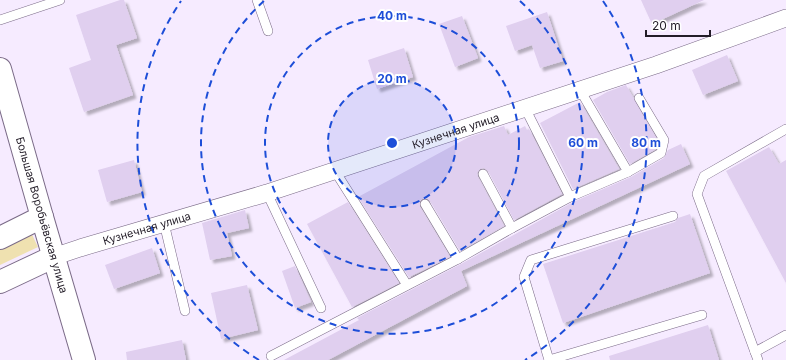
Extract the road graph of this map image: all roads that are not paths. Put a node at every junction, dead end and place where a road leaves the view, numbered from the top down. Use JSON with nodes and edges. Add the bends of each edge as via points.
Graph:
{"nodes":[{"id":1,"x":60,"y":0,"type":"edge"},
{"id":2,"x":257,"y":0,"type":"edge"},
{"id":3,"x":786,"y":18,"type":"edge"},
{"id":4,"x":0,"y":20,"type":"edge"},
{"id":5,"x":268,"y":31,"type":"dead end"},
{"id":6,"x":0,"y":69,"type":"edge"},
{"id":7,"x":580,"y":90,"type":"junction"},
{"id":8,"x":639,"y":98,"type":"dead end"},
{"id":9,"x":525,"y":108,"type":"junction"},
{"id":10,"x":786,"y":129,"type":"edge"},
{"id":11,"x":334,"y":171,"type":"junction"},
{"id":12,"x":628,"y":172,"type":"junction"},
{"id":13,"x":483,"y":174,"type":"dead end"},
{"id":14,"x":267,"y":193,"type":"junction"},
{"id":15,"x":570,"y":197,"type":"junction"},
{"id":16,"x":425,"y":204,"type":"dead end"},
{"id":17,"x":673,"y":216,"type":"dead end"},
{"id":18,"x":42,"y":217,"type":"junction"},
{"id":19,"x":164,"y":223,"type":"junction"},
{"id":20,"x":512,"y":228,"type":"junction"},
{"id":21,"x":0,"y":238,"type":"edge"},
{"id":22,"x":54,"y":257,"type":"junction"},
{"id":23,"x":458,"y":259,"type":"junction"},
{"id":24,"x":0,"y":282,"type":"edge"},
{"id":25,"x":407,"y":285,"type":"junction"},
{"id":26,"x":321,"y":308,"type":"dead end"},
{"id":27,"x":185,"y":311,"type":"dead end"},
{"id":28,"x":702,"y":315,"type":"dead end"},
{"id":29,"x":786,"y":335,"type":"edge"},
{"id":30,"x":271,"y":356,"type":"dead end"},
{"id":31,"x":756,"y":356,"type":"edge"},
{"id":32,"x":84,"y":360,"type":"edge"},
{"id":33,"x":549,"y":360,"type":"edge"}],
"edges":[{"from":1,"to":4,"type":"lane"},
{"from":2,"to":5,"type":"lane"},
{"from":3,"to":7,"type":"street","name":"Кузнечная улица"},
{"from":6,"to":18,"type":"main road","name":"Большая Воробьёвская улица"},
{"from":7,"to":9,"type":"street","name":"Кузнечная улица"},
{"from":7,"to":12,"type":"lane"},
{"from":8,"to":12,"type":"lane","via":[[664,140],[661,153]]},
{"from":9,"to":11,"type":"street","name":"Кузнечная улица"},
{"from":9,"to":15,"type":"lane"},
{"from":10,"to":31,"type":"lane","via":[[704,176],[697,194]]},
{"from":11,"to":14,"type":"street","name":"Кузнечная улица"},
{"from":11,"to":25,"type":"lane"},
{"from":12,"to":15,"type":"lane"},
{"from":13,"to":20,"type":"lane"},
{"from":14,"to":19,"type":"street","name":"Кузнечная улица"},
{"from":14,"to":26,"type":"lane"},
{"from":15,"to":20,"type":"lane"},
{"from":16,"to":23,"type":"lane"},
{"from":17,"to":33,"type":"lane","via":[[531,260],[524,277]]},
{"from":18,"to":21,"type":"main road"},
{"from":18,"to":22,"type":"main road","name":"Большая Воробьёвская улица"},
{"from":19,"to":22,"type":"street","name":"Кузнечная улица"},
{"from":19,"to":27,"type":"lane"},
{"from":20,"to":23,"type":"lane"},
{"from":22,"to":24,"type":"main road"},
{"from":22,"to":32,"type":"main road","name":"Большая Воробьёвская улица"},
{"from":23,"to":25,"type":"lane"},
{"from":25,"to":30,"type":"lane"},
{"from":28,"to":33,"type":"lane"},
{"from":29,"to":31,"type":"lane"}]}
